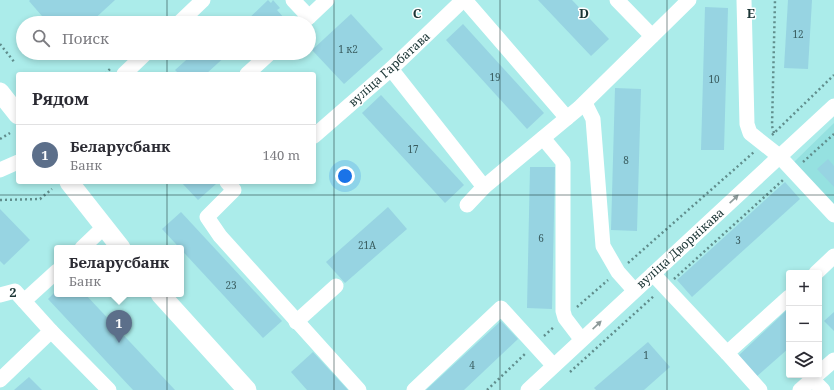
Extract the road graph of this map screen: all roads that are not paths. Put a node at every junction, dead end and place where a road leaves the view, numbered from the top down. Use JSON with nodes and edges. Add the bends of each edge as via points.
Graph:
{"nodes":[{"id":1,"x":203,"y":0,"type":"edge"},
{"id":2,"x":293,"y":0,"type":"edge"},
{"id":3,"x":327,"y":0,"type":"edge"},
{"id":4,"x":464,"y":0,"type":"edge"},
{"id":5,"x":617,"y":0,"type":"edge"},
{"id":6,"x":689,"y":0,"type":"edge"},
{"id":7,"x":744,"y":0,"type":"edge"},
{"id":8,"x":186,"y":16,"type":"edge"},
{"id":9,"x":303,"y":16,"type":"edge"},
{"id":10,"x":309,"y":16,"type":"edge"},
{"id":11,"x":652,"y":36,"type":"junction"},
{"id":12,"x":139,"y":60,"type":"edge"},
{"id":13,"x":262,"y":60,"type":"edge"},
{"id":14,"x":391,"y":69,"type":"junction"},
{"id":15,"x":127,"y":72,"type":"edge"},
{"id":16,"x":249,"y":72,"type":"edge"},
{"id":17,"x":0,"y":92,"type":"edge"},
{"id":18,"x":585,"y":102,"type":"junction"},
{"id":19,"x":834,"y":106,"type":"edge"},
{"id":20,"x":16,"y":112,"type":"edge"},
{"id":21,"x":568,"y":118,"type":"junction"},
{"id":22,"x":316,"y":134,"type":"edge"},
{"id":23,"x":543,"y":138,"type":"junction"},
{"id":24,"x":784,"y":152,"type":"junction"},
{"id":25,"x":16,"y":163,"type":"edge"},
{"id":26,"x":0,"y":170,"type":"edge"},
{"id":27,"x":229,"y":184,"type":"edge"},
{"id":28,"x":60,"y":185,"type":"edge"},
{"id":29,"x":484,"y":187,"type":"junction"},
{"id":30,"x":467,"y":205,"type":"dead end"},
{"id":31,"x":834,"y":215,"type":"edge"},
{"id":32,"x":104,"y":227,"type":"junction"},
{"id":33,"x":85,"y":245,"type":"edge"},
{"id":34,"x":119,"y":245,"type":"edge"},
{"id":35,"x":834,"y":256,"type":"edge"},
{"id":36,"x":819,"y":270,"type":"edge"},
{"id":37,"x":54,"y":274,"type":"edge"},
{"id":38,"x":653,"y":274,"type":"junction"},
{"id":39,"x":336,"y":286,"type":"dead end"},
{"id":40,"x":634,"y":290,"type":"junction"},
{"id":41,"x":0,"y":295,"type":"edge"},
{"id":42,"x":163,"y":297,"type":"edge"},
{"id":43,"x":786,"y":300,"type":"edge"},
{"id":44,"x":24,"y":302,"type":"junction"},
{"id":45,"x":296,"y":322,"type":"junction"},
{"id":46,"x":51,"y":331,"type":"junction"},
{"id":47,"x":581,"y":339,"type":"junction"},
{"id":48,"x":727,"y":353,"type":"junction"},
{"id":49,"x":834,"y":360,"type":"edge"},
{"id":50,"x":554,"y":365,"type":"junction"},
{"id":51,"x":822,"y":371,"type":"edge"},
{"id":52,"x":814,"y":378,"type":"edge"},
{"id":53,"x":817,"y":378,"type":"edge"},
{"id":54,"x":0,"y":380,"type":"edge"},
{"id":55,"x":109,"y":390,"type":"edge"},
{"id":56,"x":246,"y":390,"type":"edge"},
{"id":57,"x":359,"y":390,"type":"edge"},
{"id":58,"x":414,"y":390,"type":"edge"},
{"id":59,"x":528,"y":390,"type":"edge"},
{"id":60,"x":760,"y":390,"type":"edge"},
{"id":61,"x":800,"y":390,"type":"edge"},
{"id":62,"x":823,"y":390,"type":"edge"}],
"edges":[{"from":1,"to":8,"type":"street"},
{"from":2,"to":9,"type":"street"},
{"from":3,"to":10,"type":"street"},
{"from":4,"to":14,"type":"street","name":"вуліца Гарбатава"},
{"from":4,"to":21,"type":"street"},
{"from":5,"to":11,"type":"street"},
{"from":6,"to":11,"type":"street"},
{"from":7,"to":24,"type":"street","via":[[747,124],[750,133],[769,138]]},
{"from":11,"to":18,"type":"street"},
{"from":12,"to":15,"type":"street"},
{"from":13,"to":16,"type":"street"},
{"from":14,"to":22,"type":"street","name":"вуліца Гарбатава"},
{"from":14,"to":29,"type":"street"},
{"from":17,"to":20,"type":"main road"},
{"from":18,"to":21,"type":"street"},
{"from":18,"to":40,"type":"street","via":[[594,119],[603,246],[618,272]]},
{"from":19,"to":24,"type":"street","name":"вуліца Дворнікава"},
{"from":21,"to":23,"type":"street"},
{"from":23,"to":29,"type":"street"},
{"from":23,"to":47,"type":"street","via":[[564,162],[565,318]]},
{"from":24,"to":31,"type":"street","via":[[792,171]]},
{"from":38,"to":24,"type":"street","name":"вуліца Дворнікава","one_way":true},
{"from":25,"to":26,"type":"street"},
{"from":27,"to":45,"type":"street","via":[[234,190],[206,217]]},
{"from":28,"to":32,"type":"main road"},
{"from":29,"to":30,"type":"street"},
{"from":32,"to":33,"type":"street"},
{"from":32,"to":34,"type":"main road"},
{"from":35,"to":36,"type":"street"},
{"from":37,"to":44,"type":"street"},
{"from":38,"to":40,"type":"street","name":"вуліца Дворнікава"},
{"from":38,"to":48,"type":"street"},
{"from":39,"to":45,"type":"street"},
{"from":47,"to":40,"type":"street","name":"вуліца Дворнікава","one_way":true},
{"from":41,"to":44,"type":"street","via":[[15,291]]},
{"from":42,"to":56,"type":"main road"},
{"from":43,"to":48,"type":"street"},
{"from":44,"to":46,"type":"street"},
{"from":45,"to":57,"type":"street"},
{"from":46,"to":54,"type":"street"},
{"from":46,"to":55,"type":"street"},
{"from":47,"to":50,"type":"street","name":"вуліца Дворнікава"},
{"from":48,"to":60,"type":"street"},
{"from":49,"to":51,"type":"street"},
{"from":50,"to":58,"type":"street","via":[[501,308]]},
{"from":50,"to":59,"type":"street","name":"вуліца Дворнікава"},
{"from":52,"to":61,"type":"street"},
{"from":53,"to":62,"type":"street"}]}
